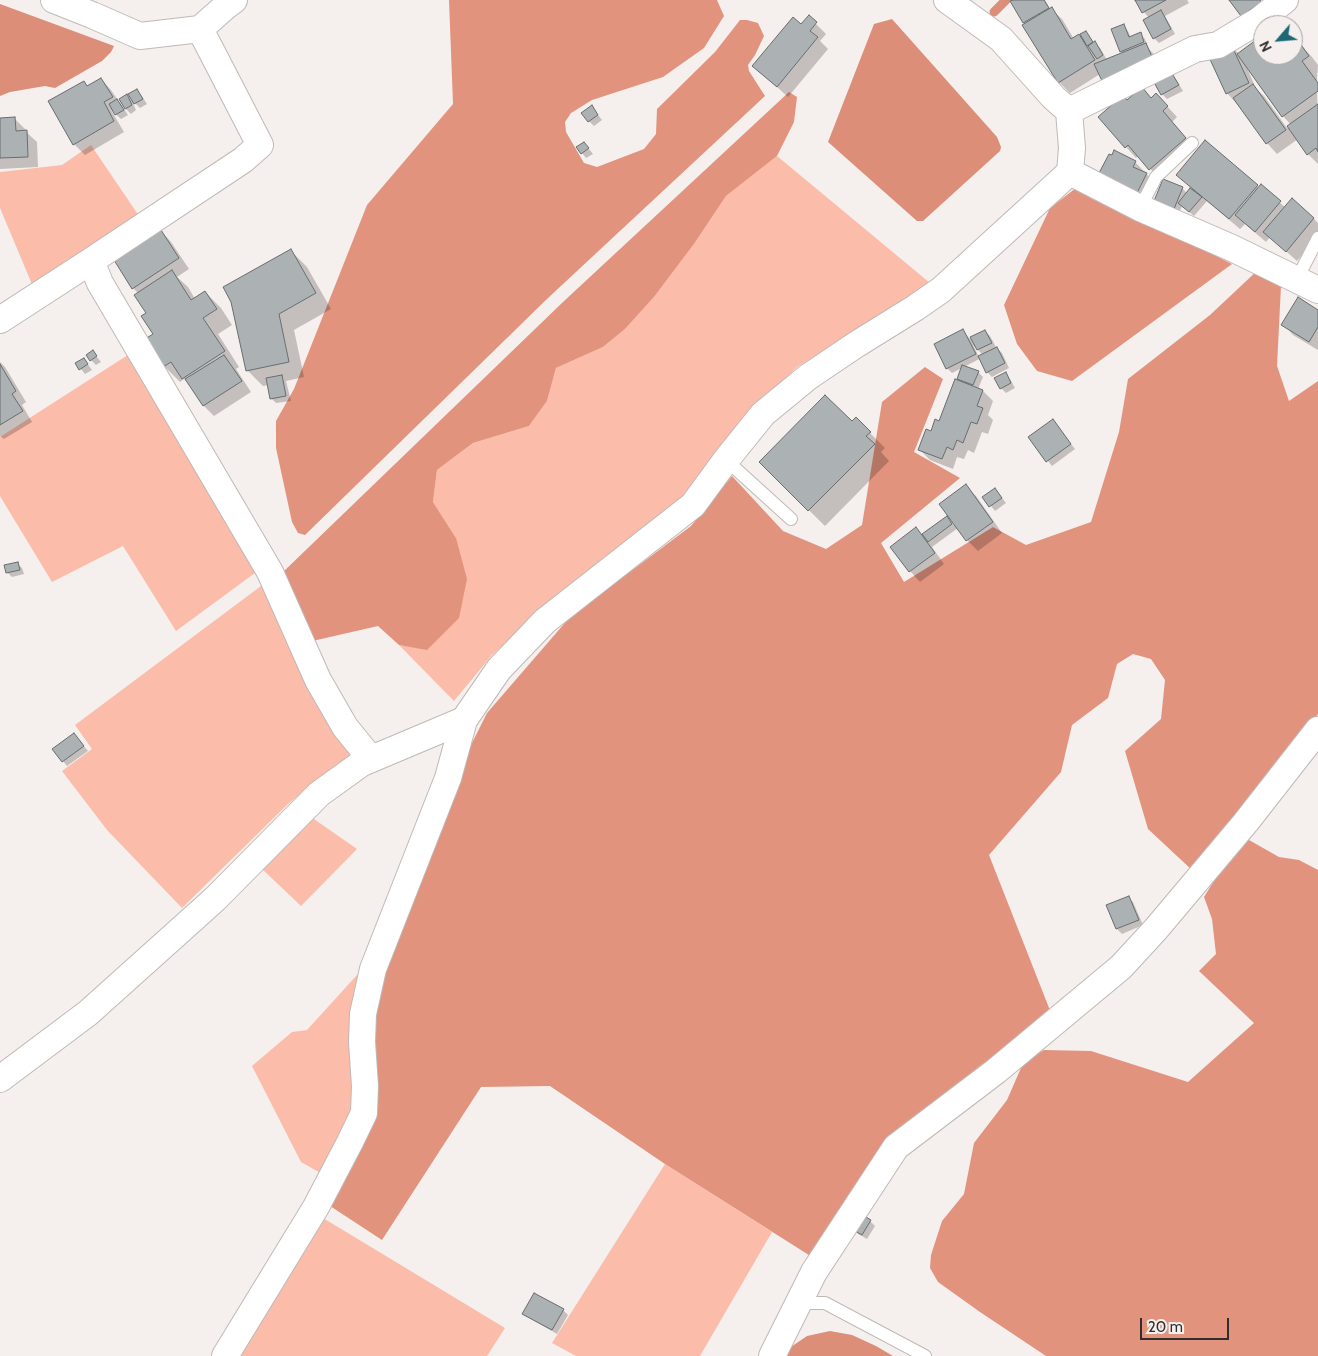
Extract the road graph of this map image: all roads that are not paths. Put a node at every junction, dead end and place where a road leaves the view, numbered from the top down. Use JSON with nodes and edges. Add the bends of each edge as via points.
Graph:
{"nodes":[{"id":1,"x":54,"y":0,"type":"edge"},
{"id":2,"x":234,"y":0,"type":"edge"},
{"id":3,"x":947,"y":0,"type":"edge"},
{"id":4,"x":1285,"y":0,"type":"edge"},
{"id":5,"x":200,"y":29,"type":"junction"},
{"id":6,"x":1069,"y":111,"type":"junction"},
{"id":7,"x":1192,"y":143,"type":"dead end"},
{"id":8,"x":1070,"y":172,"type":"junction"},
{"id":9,"x":1140,"y":208,"type":"junction"},
{"id":10,"x":1318,"y":238,"type":"edge"},
{"id":11,"x":91,"y":261,"type":"junction"},
{"id":12,"x":1307,"y":284,"type":"edge"},
{"id":13,"x":0,"y":320,"type":"edge"},
{"id":14,"x":726,"y":460,"type":"junction"},
{"id":15,"x":791,"y":519,"type":"dead end"},
{"id":16,"x":464,"y":720,"type":"junction"},
{"id":17,"x":1318,"y":730,"type":"edge"},
{"id":18,"x":370,"y":759,"type":"junction"},
{"id":19,"x":0,"y":1079,"type":"edge"},
{"id":20,"x":799,"y":1303,"type":"junction"},
{"id":21,"x":225,"y":1356,"type":"edge"},
{"id":22,"x":772,"y":1356,"type":"edge"},
{"id":23,"x":925,"y":1356,"type":"edge"}],
"edges":[{"from":1,"to":5,"type":"street","via":[[140,36]]},
{"from":2,"to":5,"type":"street"},
{"from":3,"to":6,"type":"street","via":[[1001,39]]},
{"from":4,"to":6,"type":"street","via":[[1218,45],[1195,49]]},
{"from":5,"to":11,"type":"street","via":[[260,145]]},
{"from":6,"to":8,"type":"street"},
{"from":7,"to":9,"type":"lane","via":[[1156,177]]},
{"from":8,"to":9,"type":"street"},
{"from":8,"to":14,"type":"street","via":[[941,290],[808,377],[763,414]]},
{"from":9,"to":12,"type":"street"},
{"from":10,"to":12,"type":"lane"},
{"from":11,"to":13,"type":"street"},
{"from":11,"to":18,"type":"street","via":[[100,283],[270,572],[318,680],[345,727]]},
{"from":14,"to":15,"type":"lane"},
{"from":14,"to":16,"type":"street","via":[[693,505],[545,621],[499,669]]},
{"from":16,"to":18,"type":"street"},
{"from":16,"to":21,"type":"street","via":[[448,778],[373,969],[363,1014],[364,1113],[316,1207]]},
{"from":17,"to":20,"type":"street","via":[[1246,822],[1121,967],[996,1071],[896,1146],[814,1272]]},
{"from":18,"to":19,"type":"street","via":[[318,794],[216,900],[88,1013]]},
{"from":20,"to":22,"type":"street"},
{"from":20,"to":23,"type":"lane","via":[[825,1303]]}]}
